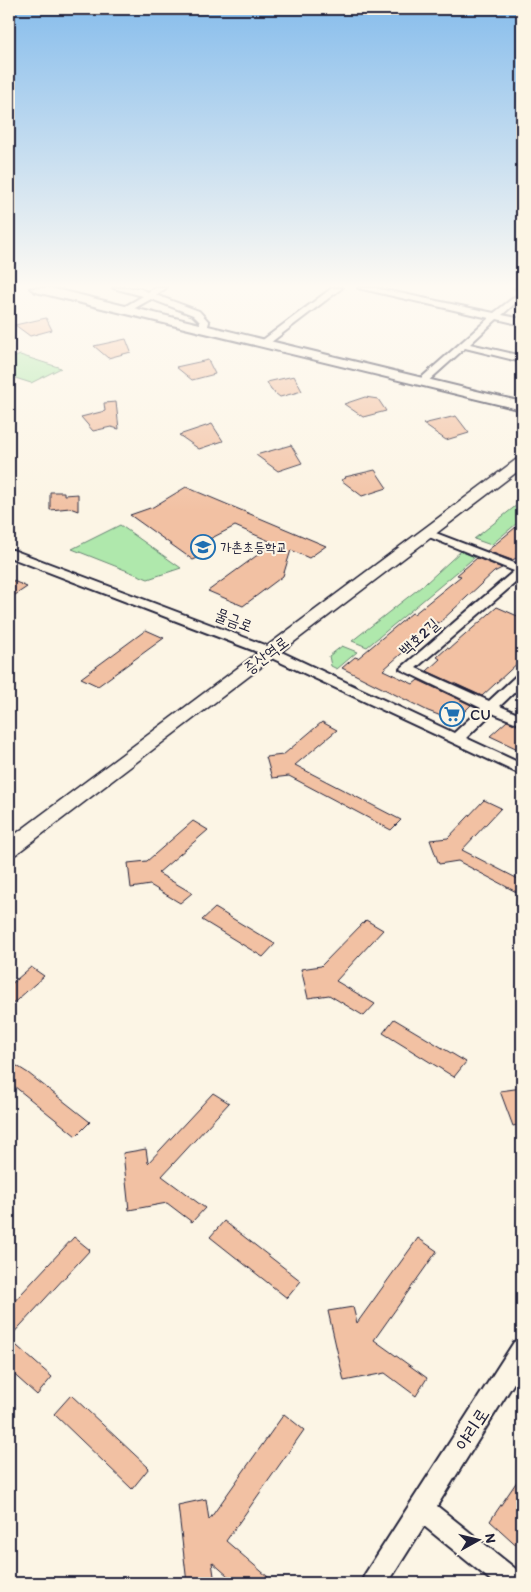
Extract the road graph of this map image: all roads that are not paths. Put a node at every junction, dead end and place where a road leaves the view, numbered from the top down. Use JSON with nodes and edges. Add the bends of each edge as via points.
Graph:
{"nodes":[{"id":1,"x":343,"y":362,"type":"edge"},
{"id":2,"x":444,"y":362,"type":"edge"},
{"id":3,"x":423,"y":381,"type":"junction"},
{"id":4,"x":522,"y":406,"type":"edge"},
{"id":5,"x":522,"y":462,"type":"edge"},
{"id":6,"x":428,"y":533,"type":"junction"},
{"id":7,"x":9,"y":553,"type":"edge"},
{"id":8,"x":522,"y":570,"type":"edge"},
{"id":9,"x":270,"y":652,"type":"junction"},
{"id":10,"x":522,"y":678,"type":"edge"},
{"id":11,"x":491,"y":707,"type":"junction"},
{"id":12,"x":522,"y":721,"type":"edge"},
{"id":13,"x":456,"y":739,"type":"junction"},
{"id":14,"x":522,"y":770,"type":"edge"},
{"id":15,"x":9,"y":849,"type":"edge"},
{"id":16,"x":522,"y":1350,"type":"edge"},
{"id":17,"x":421,"y":1508,"type":"junction"},
{"id":18,"x":374,"y":1583,"type":"edge"},
{"id":19,"x":513,"y":1583,"type":"edge"}],
"edges":[{"from":1,"to":3,"type":"main road"},
{"from":2,"to":3,"type":"street"},
{"from":3,"to":4,"type":"main road"},
{"from":5,"to":6,"type":"street","name":"증산역로"},
{"from":6,"to":8,"type":"street"},
{"from":6,"to":9,"type":"street","name":"증산역로"},
{"from":7,"to":9,"type":"street","name":"물금로"},
{"from":8,"to":11,"type":"street","name":"백호2길","via":[[407,669]]},
{"from":9,"to":13,"type":"street","name":"물금로"},
{"from":9,"to":15,"type":"street","name":"증산역로"},
{"from":10,"to":11,"type":"street"},
{"from":11,"to":12,"type":"street","name":"백호2길"},
{"from":11,"to":13,"type":"street"},
{"from":13,"to":14,"type":"street","name":"물금로"},
{"from":16,"to":17,"type":"street","name":"야리로"},
{"from":17,"to":18,"type":"street","name":"야리로"},
{"from":17,"to":19,"type":"street"}]}
